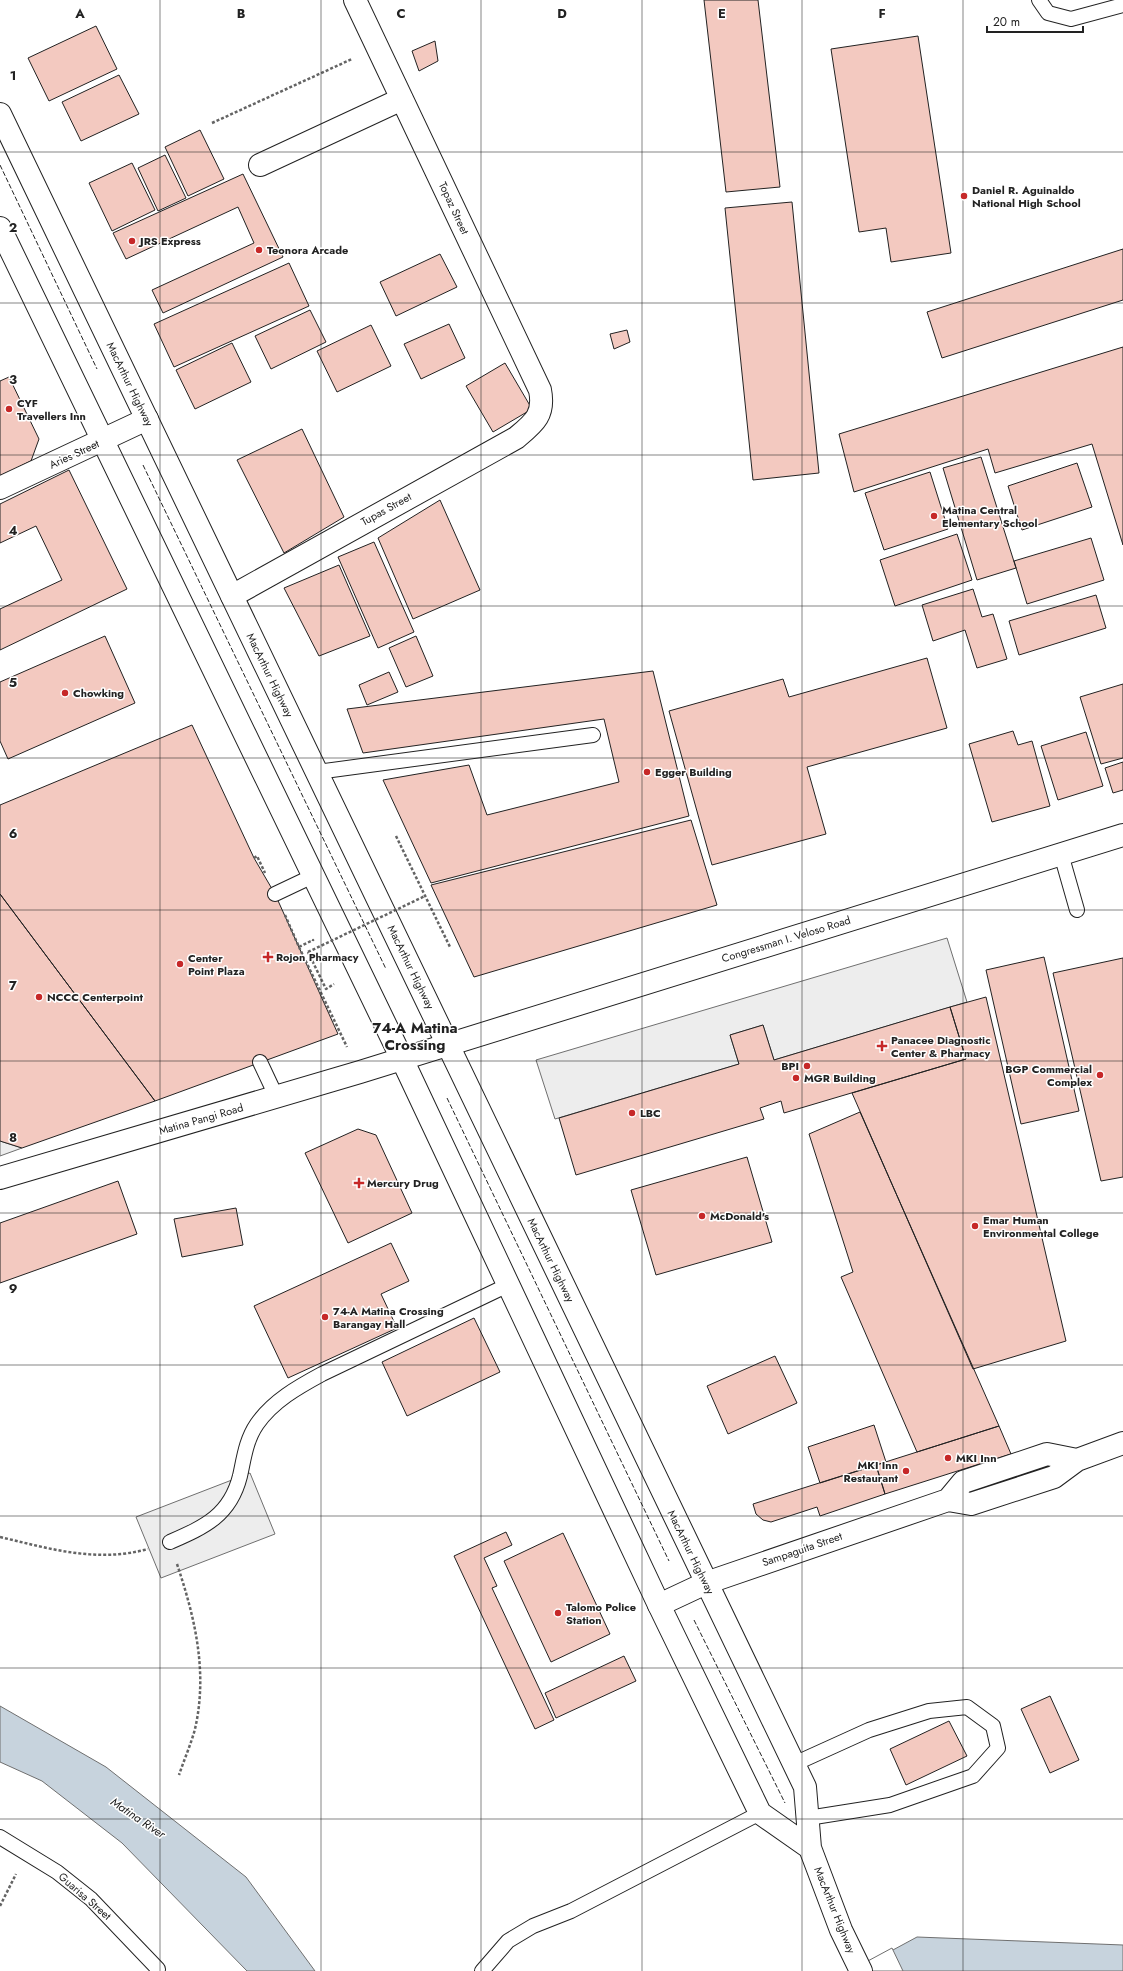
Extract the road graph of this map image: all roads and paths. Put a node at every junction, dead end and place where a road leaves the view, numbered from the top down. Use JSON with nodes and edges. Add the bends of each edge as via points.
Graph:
{"nodes":[{"id":1,"x":355,"y":0,"type":"edge"},
{"id":2,"x":1039,"y":0,"type":"edge"},
{"id":3,"x":1123,"y":5,"type":"edge"},
{"id":4,"x":377,"y":47,"type":"junction"},
{"id":5,"x":402,"y":99,"type":"junction"},
{"id":6,"x":0,"y":114,"type":"edge"},
{"id":7,"x":212,"y":123,"type":"dead end"},
{"id":8,"x":260,"y":165,"type":"dead end"},
{"id":9,"x":0,"y":228,"type":"edge"},
{"id":10,"x":537,"y":418,"type":"joint"},
{"id":11,"x":147,"y":419,"type":"junction"},
{"id":12,"x":102,"y":440,"type":"junction"},
{"id":13,"x":0,"y":488,"type":"edge"},
{"id":14,"x":232,"y":596,"type":"junction"},
{"id":15,"x":593,"y":735,"type":"dead end"},
{"id":16,"x":317,"y":772,"type":"junction"},
{"id":17,"x":1123,"y":834,"type":"edge"},
{"id":18,"x":396,"y":836,"type":"dead end"},
{"id":19,"x":1061,"y":854,"type":"junction"},
{"id":20,"x":313,"y":876,"type":"junction"},
{"id":21,"x":275,"y":894,"type":"dead end"},
{"id":22,"x":425,"y":896,"type":"junction"},
{"id":23,"x":1077,"y":910,"type":"dead end"},
{"id":24,"x":299,"y":947,"type":"dead end"},
{"id":25,"x":450,"y":947,"type":"dead end"},
{"id":26,"x":331,"y":978,"type":"dead end"},
{"id":27,"x":448,"y":1045,"type":"junction"},
{"id":28,"x":402,"y":1059,"type":"junction"},
{"id":29,"x":260,"y":1062,"type":"dead end"},
{"id":30,"x":360,"y":1072,"type":"junction"},
{"id":31,"x":276,"y":1096,"type":"junction"},
{"id":32,"x":5,"y":1173,"type":"edge"},
{"id":33,"x":508,"y":1285,"type":"junction"},
{"id":34,"x":1123,"y":1443,"type":"edge"},
{"id":35,"x":0,"y":1537,"type":"edge"},
{"id":36,"x":170,"y":1542,"type":"junction"},
{"id":37,"x":706,"y":1583,"type":"junction"},
{"id":38,"x":659,"y":1605,"type":"junction"},
{"id":39,"x":794,"y":1764,"type":"junction"},
{"id":40,"x":178,"y":1775,"type":"dead end"},
{"id":41,"x":760,"y":1813,"type":"junction"},
{"id":42,"x":808,"y":1818,"type":"junction"},
{"id":43,"x":0,"y":1837,"type":"edge"},
{"id":44,"x":810,"y":1848,"type":"junction"},
{"id":45,"x":28,"y":1852,"type":"junction"},
{"id":46,"x":0,"y":1906,"type":"edge"},
{"id":47,"x":158,"y":1969,"type":"dead end"},
{"id":48,"x":482,"y":1971,"type":"edge"},
{"id":49,"x":861,"y":1971,"type":"edge"}],
"edges":[{"from":1,"to":4,"type":"main road","name":"Topaz Street"},
{"from":2,"to":3,"type":"lane","via":[[1048,13],[1071,19]]},
{"from":4,"to":5,"type":"main road","name":"Topaz Street"},
{"from":4,"to":7,"type":"path"},
{"from":5,"to":8,"type":"main road"},
{"from":5,"to":10,"type":"main road","name":"Topaz Street","via":[[540,390],[541,410]]},
{"from":6,"to":11,"type":"main road","name":"MacArthur Highway"},
{"from":9,"to":12,"type":"main road"},
{"from":10,"to":14,"type":"main road","name":"Tupas Street","via":[[516,438]]},
{"from":11,"to":12,"type":"main road","name":"Aries Street"},
{"from":11,"to":14,"type":"main road","name":"MacArthur Highway"},
{"from":12,"to":13,"type":"main road","name":"Aries Street"},
{"from":12,"to":20,"type":"main road"},
{"from":14,"to":16,"type":"main road","name":"MacArthur Highway"},
{"from":15,"to":16,"type":"lane"},
{"from":16,"to":27,"type":"main road","name":"MacArthur Highway"},
{"from":17,"to":19,"type":"main road","name":"Congressman I. Veloso Road"},
{"from":18,"to":22,"type":"path"},
{"from":19,"to":23,"type":"lane"},
{"from":19,"to":27,"type":"main road","name":"Congressman I. Veloso Road"},
{"from":20,"to":21,"type":"lane"},
{"from":20,"to":28,"type":"main road"},
{"from":22,"to":25,"type":"path"},
{"from":22,"to":26,"type":"path","bridge":true,"via":[[308,952],[326,989],[334,985]]},
{"from":24,"to":30,"type":"path"},
{"from":27,"to":28,"type":"main road","name":"Congressman I. Veloso Road"},
{"from":27,"to":37,"type":"main road","name":"MacArthur Highway"},
{"from":28,"to":30,"type":"main road","name":"Matina Pangi Road"},
{"from":28,"to":33,"type":"main road"},
{"from":29,"to":31,"type":"lane"},
{"from":30,"to":31,"type":"main road","name":"Matina Pangi Road"},
{"from":31,"to":32,"type":"main road","name":"Matina Pangi Road"},
{"from":33,"to":36,"type":"lane","via":[[293,1390],[272,1407],[256,1425],[244,1451],[232,1496],[223,1511],[204,1527]]},
{"from":33,"to":38,"type":"main road"},
{"from":34,"to":37,"type":"main road","name":"Sampaguita Street","via":[[1077,1460],[1047,1454],[963,1482],[948,1500]]},
{"from":35,"to":36,"type":"path","via":[[74,1553],[107,1556],[130,1554]]},
{"from":36,"to":40,"type":"path","via":[[190,1602],[200,1651],[201,1688],[195,1729]]},
{"from":37,"to":38,"type":"main road","name":"Sampaguita Street"},
{"from":37,"to":39,"type":"main road","name":"MacArthur Highway"},
{"from":38,"to":41,"type":"main road"},
{"from":39,"to":42,"type":"main road","name":"MacArthur Highway","via":[[805,1787]]},
{"from":39,"to":42,"type":"lane","via":[[869,1730],[929,1711],[967,1707],[993,1726],[998,1748],[973,1776],[890,1805]]},
{"from":41,"to":44,"type":"main road"},
{"from":41,"to":48,"type":"lane","via":[[571,1911],[533,1926],[508,1941]]},
{"from":42,"to":44,"type":"main road","name":"MacArthur Highway"},
{"from":43,"to":45,"type":"lane","name":"Guarisa Street"},
{"from":44,"to":49,"type":"main road","name":"MacArthur Highway","via":[[841,1930]]},
{"from":45,"to":46,"type":"path"},
{"from":45,"to":47,"type":"lane","name":"Guarisa Street","via":[[91,1899]]}]}
